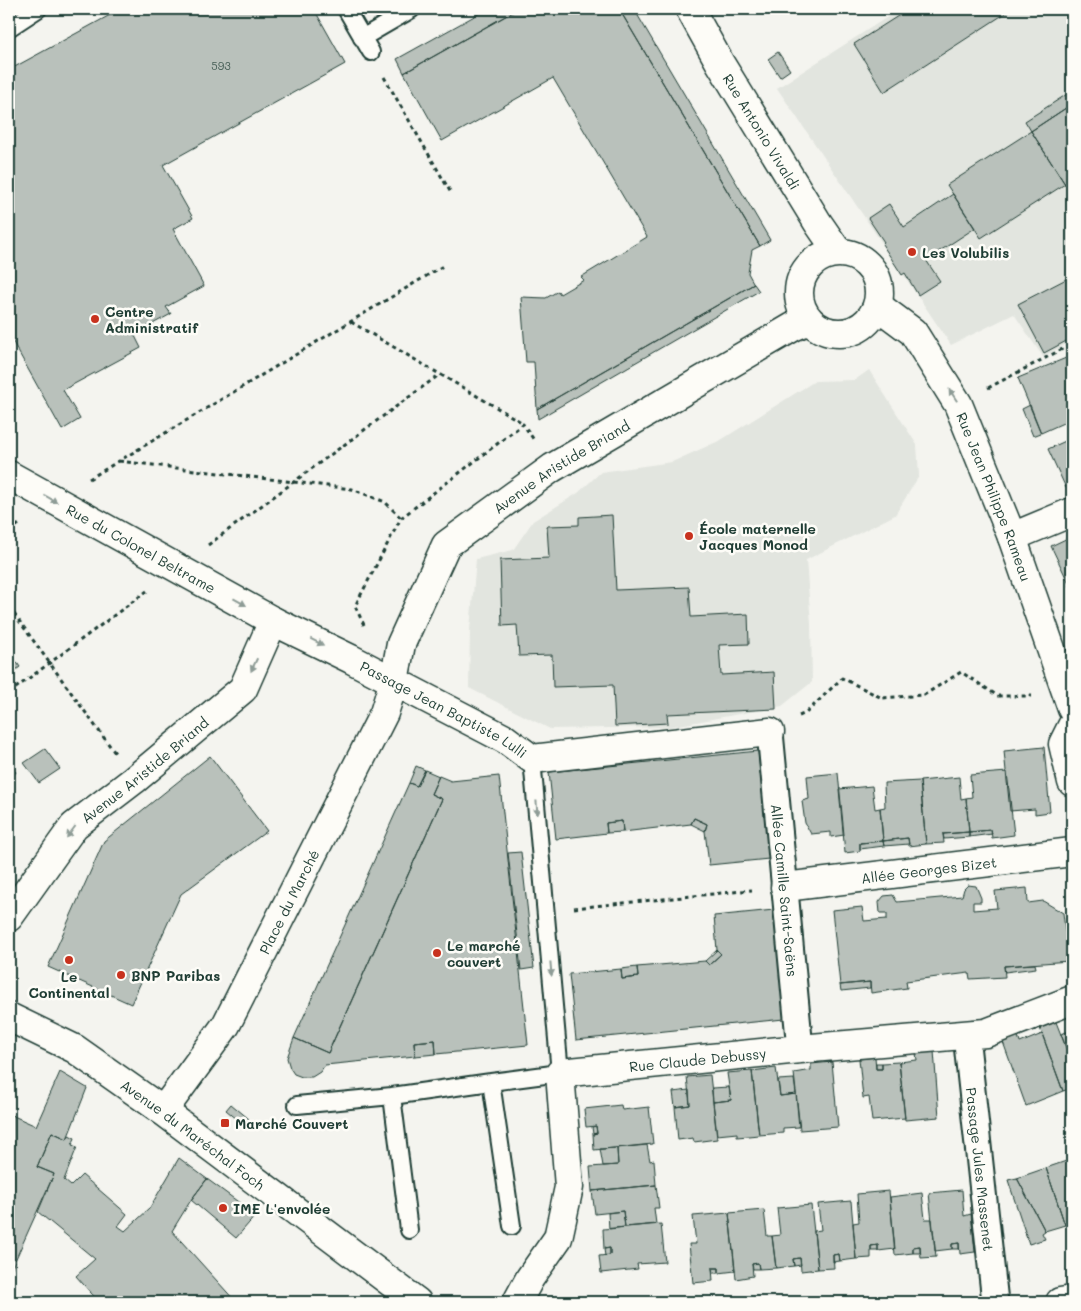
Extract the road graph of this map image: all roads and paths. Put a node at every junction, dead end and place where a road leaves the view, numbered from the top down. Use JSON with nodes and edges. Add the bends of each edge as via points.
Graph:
{"nodes":[{"id":1,"x":38,"y":9,"type":"edge"},
{"id":2,"x":346,"y":9,"type":"edge"},
{"id":3,"x":412,"y":9,"type":"edge"},
{"id":4,"x":690,"y":9,"type":"edge"},
{"id":5,"x":9,"y":28,"type":"edge"},
{"id":6,"x":362,"y":38,"type":"junction"},
{"id":7,"x":370,"y":52,"type":"joint"},
{"id":8,"x":451,"y":193,"type":"dead end"},
{"id":9,"x":838,"y":252,"type":"junction"},
{"id":10,"x":443,"y":266,"type":"dead end"},
{"id":11,"x":878,"y":306,"type":"junction"},
{"id":12,"x":809,"y":320,"type":"junction"},
{"id":13,"x":351,"y":322,"type":"junction"},
{"id":14,"x":1072,"y":344,"type":"edge"},
{"id":15,"x":439,"y":375,"type":"junction"},
{"id":16,"x":958,"y":404,"type":"junction"},
{"id":17,"x":523,"y":424,"type":"dead end"},
{"id":18,"x":118,"y":461,"type":"junction"},
{"id":19,"x":9,"y":475,"type":"edge"},
{"id":20,"x":294,"y":482,"type":"junction"},
{"id":21,"x":53,"y":500,"type":"junction"},
{"id":22,"x":1072,"y":512,"type":"edge"},
{"id":23,"x":401,"y":518,"type":"dead end"},
{"id":24,"x":9,"y":532,"type":"edge"},
{"id":25,"x":1012,"y":537,"type":"junction"},
{"id":26,"x":178,"y":568,"type":"junction"},
{"id":27,"x":9,"y":607,"type":"edge"},
{"id":28,"x":274,"y":621,"type":"junction"},
{"id":29,"x":49,"y":662,"type":"junction"},
{"id":30,"x":394,"y":681,"type":"junction"},
{"id":31,"x":9,"y":693,"type":"edge"},
{"id":32,"x":1069,"y":701,"type":"edge"},
{"id":33,"x":1072,"y":726,"type":"edge"},
{"id":34,"x":770,"y":732,"type":"junction"},
{"id":35,"x":532,"y":759,"type":"junction"},
{"id":36,"x":134,"y":780,"type":"junction"},
{"id":37,"x":1072,"y":782,"type":"edge"},
{"id":38,"x":1072,"y":852,"type":"edge"},
{"id":39,"x":785,"y":886,"type":"junction"},
{"id":40,"x":546,"y":911,"type":"junction"},
{"id":41,"x":9,"y":917,"type":"edge"},
{"id":42,"x":1072,"y":1000,"type":"edge"},
{"id":43,"x":9,"y":1017,"type":"edge"},
{"id":44,"x":966,"y":1035,"type":"junction"},
{"id":45,"x":800,"y":1049,"type":"junction"},
{"id":46,"x":560,"y":1073,"type":"junction"},
{"id":47,"x":491,"y":1082,"type":"junction"},
{"id":48,"x":392,"y":1096,"type":"junction"},
{"id":49,"x":297,"y":1105,"type":"dead end"},
{"id":50,"x":163,"y":1111,"type":"junction"},
{"id":51,"x":512,"y":1226,"type":"dead end"},
{"id":52,"x":409,"y":1230,"type":"dead end"},
{"id":53,"x":1072,"y":1300,"type":"edge"},
{"id":54,"x":417,"y":1302,"type":"edge"},
{"id":55,"x":517,"y":1302,"type":"edge"},
{"id":56,"x":995,"y":1302,"type":"edge"},
{"id":57,"x":1060,"y":1302,"type":"edge"}],
"edges":[{"from":1,"to":5,"type":"lane"},
{"from":2,"to":6,"type":"lane"},
{"from":3,"to":6,"type":"lane"},
{"from":4,"to":9,"type":"street","name":"Rue Antonio Vivaldi"},
{"from":6,"to":7,"type":"lane"},
{"from":7,"to":8,"type":"path"},
{"from":9,"to":11,"type":"street","via":[[863,259],[872,269],[878,280]]},
{"from":9,"to":12,"type":"street","via":[[825,254],[804,271],[798,296]]},
{"from":10,"to":13,"type":"path"},
{"from":11,"to":12,"type":"street","via":[[871,319],[848,333],[827,331]]},
{"from":16,"to":11,"type":"street","name":"Rue Jean Philippe Rameau","one_way":true,"via":[[913,332]]},
{"from":12,"to":30,"type":"street","name":"Avenue Aristide Briand","via":[[552,468],[446,545],[401,644]]},
{"from":13,"to":15,"type":"path"},
{"from":13,"to":18,"type":"path"},
{"from":14,"to":16,"type":"path"},
{"from":15,"to":17,"type":"path"},
{"from":15,"to":20,"type":"path"},
{"from":16,"to":25,"type":"street","name":"Rue Jean Philippe Rameau"},
{"from":18,"to":20,"type":"path"},
{"from":18,"to":21,"type":"path"},
{"from":19,"to":21,"type":"street","name":"Rue du Colonel Beltrame","one_way":true},
{"from":20,"to":23,"type":"path","via":[[352,489],[385,502]]},
{"from":20,"to":26,"type":"path"},
{"from":21,"to":24,"type":"path"},
{"from":21,"to":26,"type":"street","name":"Rue du Colonel Beltrame"},
{"from":22,"to":25,"type":"street"},
{"from":25,"to":32,"type":"street","name":"Rue Jean Philippe Rameau"},
{"from":26,"to":28,"type":"street","name":"Rue du Colonel Beltrame","one_way":true},
{"from":26,"to":29,"type":"path"},
{"from":27,"to":29,"type":"path"},
{"from":28,"to":30,"type":"street","name":"Passage Jean Baptiste Lulli","one_way":true},
{"from":28,"to":36,"type":"street","name":"Avenue Aristide Briand","one_way":true,"via":[[243,689]]},
{"from":29,"to":31,"type":"path"},
{"from":29,"to":36,"type":"path"},
{"from":30,"to":35,"type":"street","name":"Passage Jean Baptiste Lulli","via":[[505,739]]},
{"from":30,"to":50,"type":"street","name":"Place du Marché","via":[[384,713],[226,1025]]},
{"from":32,"to":34,"type":"path","via":[[1035,696],[998,696],[961,672],[924,695],[882,698],[842,678],[806,713]]},
{"from":33,"to":37,"type":"street","via":[[1063,744]]},
{"from":34,"to":35,"type":"street","name":"Passage Jean Baptiste Lulli"},
{"from":34,"to":39,"type":"street","name":"Allée Camille Saint-Saëns"},
{"from":35,"to":40,"type":"lane","one_way":true},
{"from":36,"to":41,"type":"street","name":"Avenue Aristide Briand","one_way":true,"via":[[74,826]]},
{"from":38,"to":39,"type":"street","name":"Allée Georges Bizet"},
{"from":39,"to":40,"type":"path"},
{"from":39,"to":45,"type":"street","name":"Allée Camille Saint-Saëns"},
{"from":40,"to":46,"type":"lane","one_way":true},
{"from":42,"to":44,"type":"street","name":"Rue Claude Debussy","via":[[986,1033]]},
{"from":43,"to":50,"type":"street","name":"Avenue du Maréchal Foch","via":[[75,1049]]},
{"from":44,"to":45,"type":"street","name":"Rue Claude Debussy"},
{"from":44,"to":56,"type":"street","name":"Passage Jules Massenet"},
{"from":45,"to":46,"type":"street","name":"Rue Claude Debussy"},
{"from":46,"to":47,"type":"lane"},
{"from":46,"to":55,"type":"street","via":[[569,1187],[558,1238]]},
{"from":47,"to":48,"type":"lane"},
{"from":47,"to":51,"type":"lane"},
{"from":48,"to":49,"type":"lane"},
{"from":48,"to":52,"type":"lane"},
{"from":50,"to":54,"type":"street","name":"Avenue du Maréchal Foch"},
{"from":53,"to":57,"type":"street"}]}
